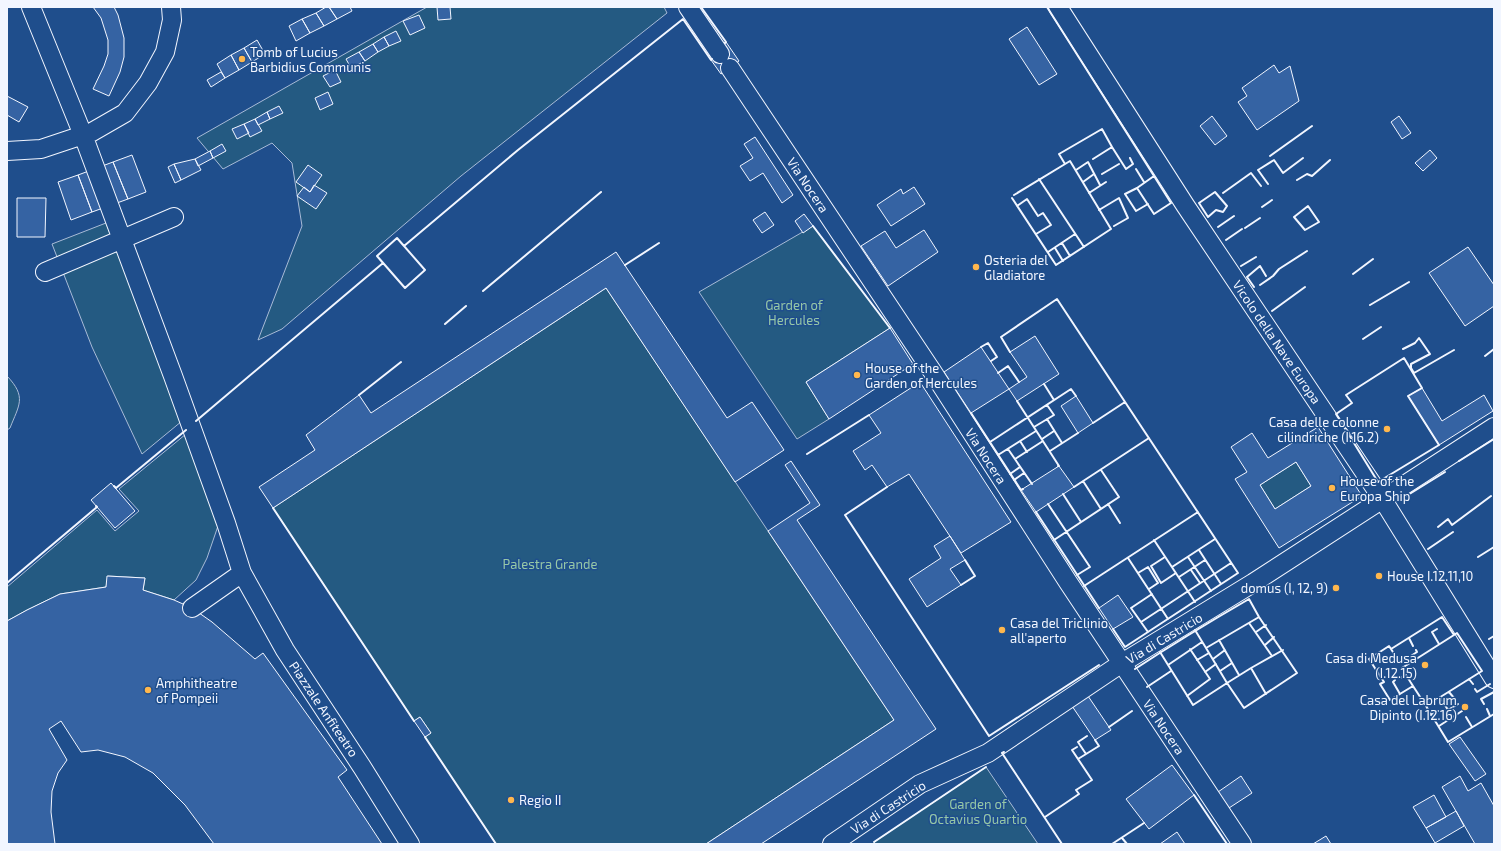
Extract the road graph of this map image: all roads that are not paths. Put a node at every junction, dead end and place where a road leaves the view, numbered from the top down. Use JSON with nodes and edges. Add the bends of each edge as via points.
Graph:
{"nodes":[{"id":1,"x":31,"y":7,"type":"edge"},
{"id":2,"x":172,"y":7,"type":"edge"},
{"id":3,"x":688,"y":7,"type":"edge"},
{"id":4,"x":1058,"y":7,"type":"edge"},
{"id":5,"x":83,"y":135,"type":"junction"},
{"id":6,"x":7,"y":150,"type":"edge"},
{"id":7,"x":174,"y":217,"type":"dead end"},
{"id":8,"x":122,"y":240,"type":"junction"},
{"id":9,"x":45,"y":272,"type":"dead end"},
{"id":10,"x":1494,"y":427,"type":"edge"},
{"id":11,"x":1383,"y":500,"type":"junction"},
{"id":12,"x":242,"y":573,"type":"junction"},
{"id":13,"x":192,"y":608,"type":"dead end"},
{"id":14,"x":1122,"y":663,"type":"junction"},
{"id":15,"x":1494,"y":679,"type":"edge"},
{"id":16,"x":410,"y":844,"type":"edge"},
{"id":17,"x":832,"y":844,"type":"edge"},
{"id":18,"x":1242,"y":844,"type":"edge"}],
"edges":[{"from":1,"to":5,"type":"street","name":"Piazzale Anfiteatro"},
{"from":2,"to":5,"type":"street","via":[[166,52],[148,83],[125,113]]},
{"from":3,"to":14,"type":"street","name":"Via Nocera","via":[[932,371],[1063,576]]},
{"from":4,"to":11,"type":"street","name":"Vicolo della Nave Europa","via":[[1181,198]]},
{"from":5,"to":6,"type":"street","via":[[41,149]]},
{"from":5,"to":8,"type":"street","name":"Piazzale Anfiteatro"},
{"from":7,"to":8,"type":"street"},
{"from":8,"to":9,"type":"street"},
{"from":8,"to":12,"type":"street","name":"Piazzale Anfiteatro","via":[[196,439]]},
{"from":10,"to":11,"type":"street","name":"Via di Castricio"},
{"from":11,"to":14,"type":"street","name":"Via di Castricio"},
{"from":11,"to":15,"type":"street","name":"Vicolo della Nave Europa"},
{"from":12,"to":13,"type":"street"},
{"from":12,"to":16,"type":"street","name":"Piazzale Anfiteatro","via":[[285,650]]},
{"from":14,"to":17,"type":"street","name":"Via di Castricio","via":[[988,753],[920,784]]},
{"from":14,"to":18,"type":"street","name":"Via Nocera"}]}
